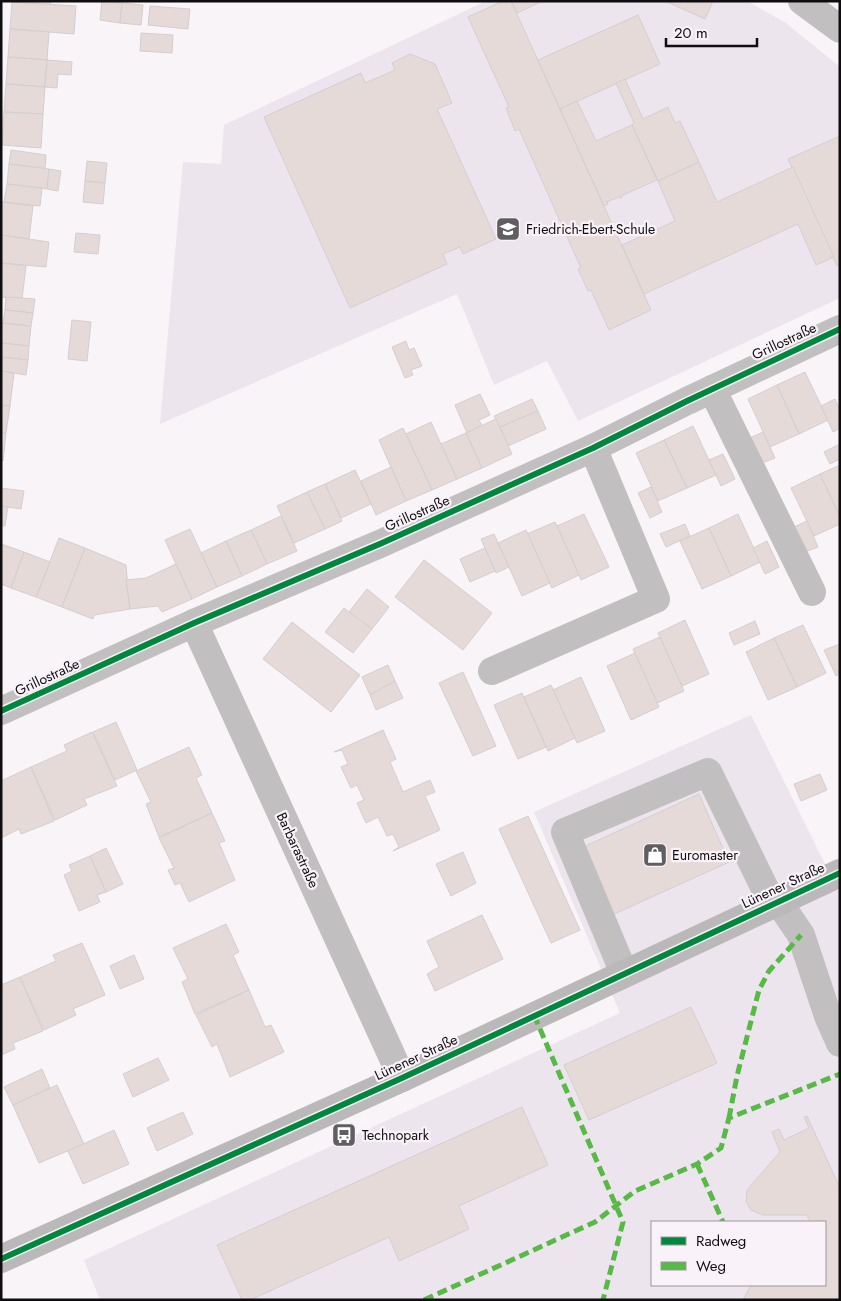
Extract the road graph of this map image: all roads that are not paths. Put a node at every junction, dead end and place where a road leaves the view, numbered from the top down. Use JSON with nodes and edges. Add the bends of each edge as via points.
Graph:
{"nodes":[{"id":1,"x":802,"y":1,"type":"edge"},
{"id":2,"x":840,"y":29,"type":"edge"},
{"id":3,"x":840,"y":329,"type":"edge"},
{"id":4,"x":712,"y":389,"type":"junction"},
{"id":5,"x":593,"y":448,"type":"junction"},
{"id":6,"x":812,"y":592,"type":"dead end"},
{"id":7,"x":194,"y":623,"type":"junction"},
{"id":8,"x":492,"y":671,"type":"dead end"},
{"id":9,"x":1,"y":711,"type":"edge"},
{"id":10,"x":840,"y":873,"type":"edge"},
{"id":11,"x":775,"y":902,"type":"junction"},
{"id":12,"x":624,"y":973,"type":"junction"},
{"id":13,"x":840,"y":1043,"type":"edge"},
{"id":14,"x":402,"y":1078,"type":"junction"},
{"id":15,"x":1,"y":1259,"type":"edge"}],
"edges":[{"from":1,"to":2,"type":"street"},
{"from":3,"to":4,"type":"street","name":"Grillostraße"},
{"from":4,"to":5,"type":"street","name":"Grillostraße"},
{"from":4,"to":6,"type":"street"},
{"from":5,"to":7,"type":"street","name":"Grillostraße"},
{"from":5,"to":8,"type":"street","via":[[656,599]]},
{"from":7,"to":9,"type":"street","name":"Grillostraße"},
{"from":7,"to":14,"type":"street","name":"Barbarastraße"},
{"from":10,"to":11,"type":"main road","name":"Lünener Straße"},
{"from":11,"to":12,"type":"main road","name":"Lünener Straße"},
{"from":11,"to":12,"type":"street","via":[[708,772],[565,832]]},
{"from":11,"to":13,"type":"street","via":[[801,935]]},
{"from":12,"to":14,"type":"main road","name":"Lünener Straße"},
{"from":14,"to":15,"type":"main road","name":"Lünener Straße"}]}
